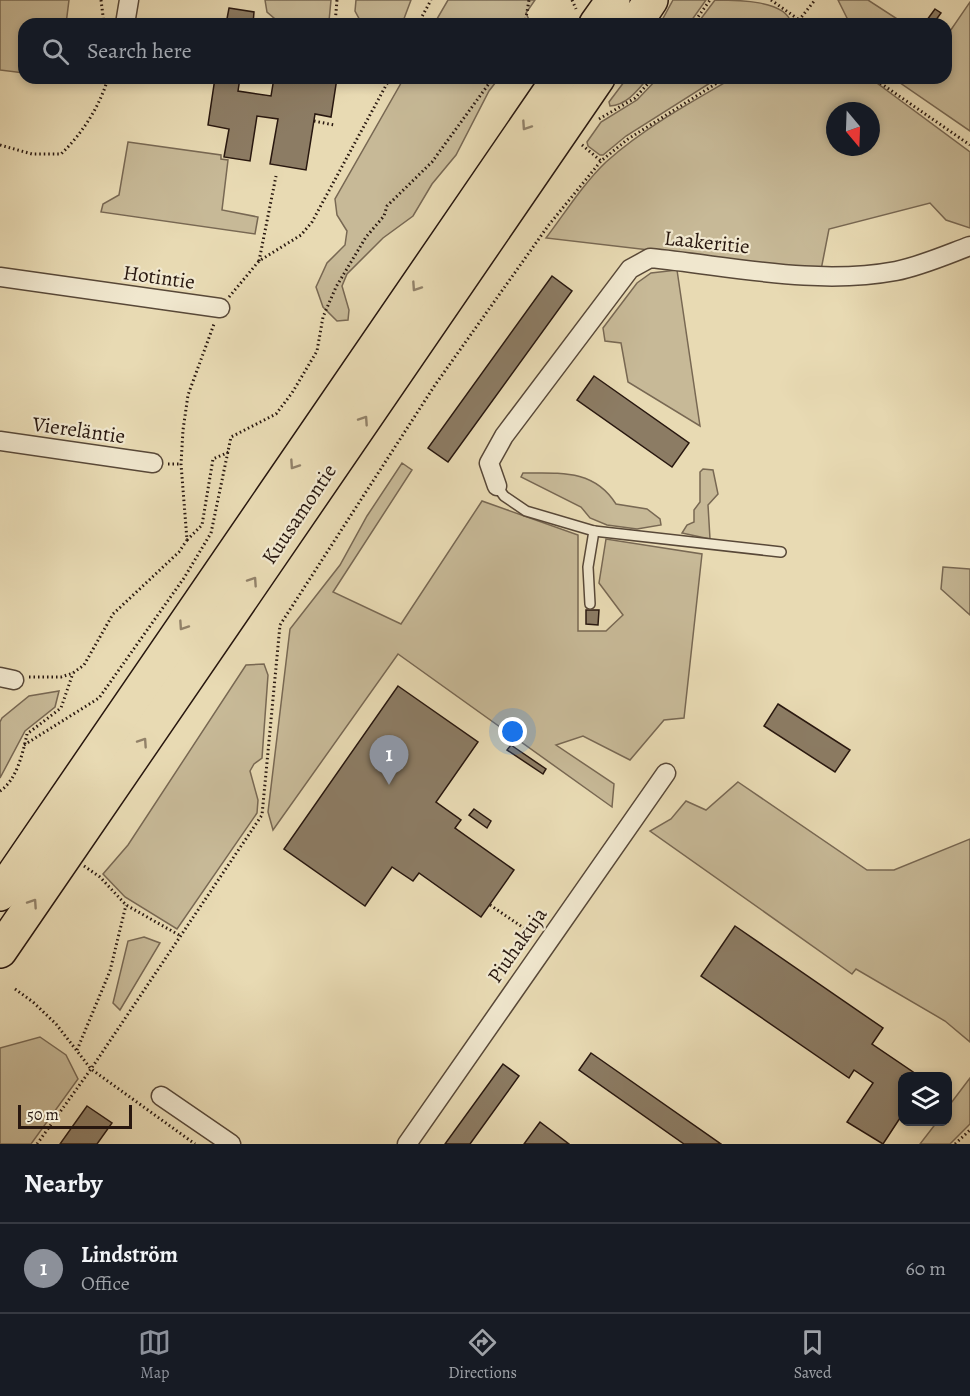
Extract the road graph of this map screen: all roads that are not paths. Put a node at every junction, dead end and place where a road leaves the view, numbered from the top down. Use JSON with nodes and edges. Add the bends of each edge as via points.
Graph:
{"nodes":[{"id":1,"x":129,"y":0,"type":"edge"},
{"id":2,"x":613,"y":0,"type":"edge"},
{"id":3,"x":651,"y":0,"type":"edge"},
{"id":4,"x":126,"y":18,"type":"edge"},
{"id":5,"x":600,"y":18,"type":"edge"},
{"id":6,"x":639,"y":18,"type":"edge"},
{"id":7,"x":555,"y":84,"type":"edge"},
{"id":8,"x":594,"y":84,"type":"edge"},
{"id":9,"x":970,"y":246,"type":"edge"},
{"id":10,"x":0,"y":277,"type":"edge"},
{"id":11,"x":220,"y":308,"type":"road end"},
{"id":12,"x":0,"y":441,"type":"edge"},
{"id":13,"x":153,"y":463,"type":"dead end"},
{"id":14,"x":497,"y":486,"type":"joint"},
{"id":15,"x":594,"y":531,"type":"junction"},
{"id":16,"x":781,"y":552,"type":"dead end"},
{"id":17,"x":590,"y":604,"type":"dead end"},
{"id":18,"x":666,"y":773,"type":"dead end"},
{"id":19,"x":0,"y":894,"type":"edge"},
{"id":20,"x":0,"y":951,"type":"edge"},
{"id":21,"x":161,"y":1096,"type":"dead end"},
{"id":22,"x":231,"y":1144,"type":"edge"},
{"id":23,"x":407,"y":1144,"type":"edge"}],
"edges":[{"from":1,"to":4,"type":"street"},
{"from":2,"to":5,"type":"highway"},
{"from":3,"to":6,"type":"highway"},
{"from":7,"to":19,"type":"highway","name":"Kuusamontie","one_way":true},
{"from":20,"to":8,"type":"highway","name":"Kuusamontie","one_way":true},
{"from":9,"to":14,"type":"street","name":"Laakeritie","via":[[898,270],[855,276],[810,276],[650,258],[630,269],[504,436],[489,463]]},
{"from":10,"to":11,"type":"street","name":"Hotintie"},
{"from":12,"to":13,"type":"street","name":"Viereläntie"},
{"from":14,"to":15,"type":"lane","via":[[525,511]]},
{"from":15,"to":16,"type":"lane"},
{"from":15,"to":17,"type":"lane","via":[[588,567]]},
{"from":18,"to":23,"type":"street","name":"Piuhakuja"},
{"from":21,"to":22,"type":"street"}]}
